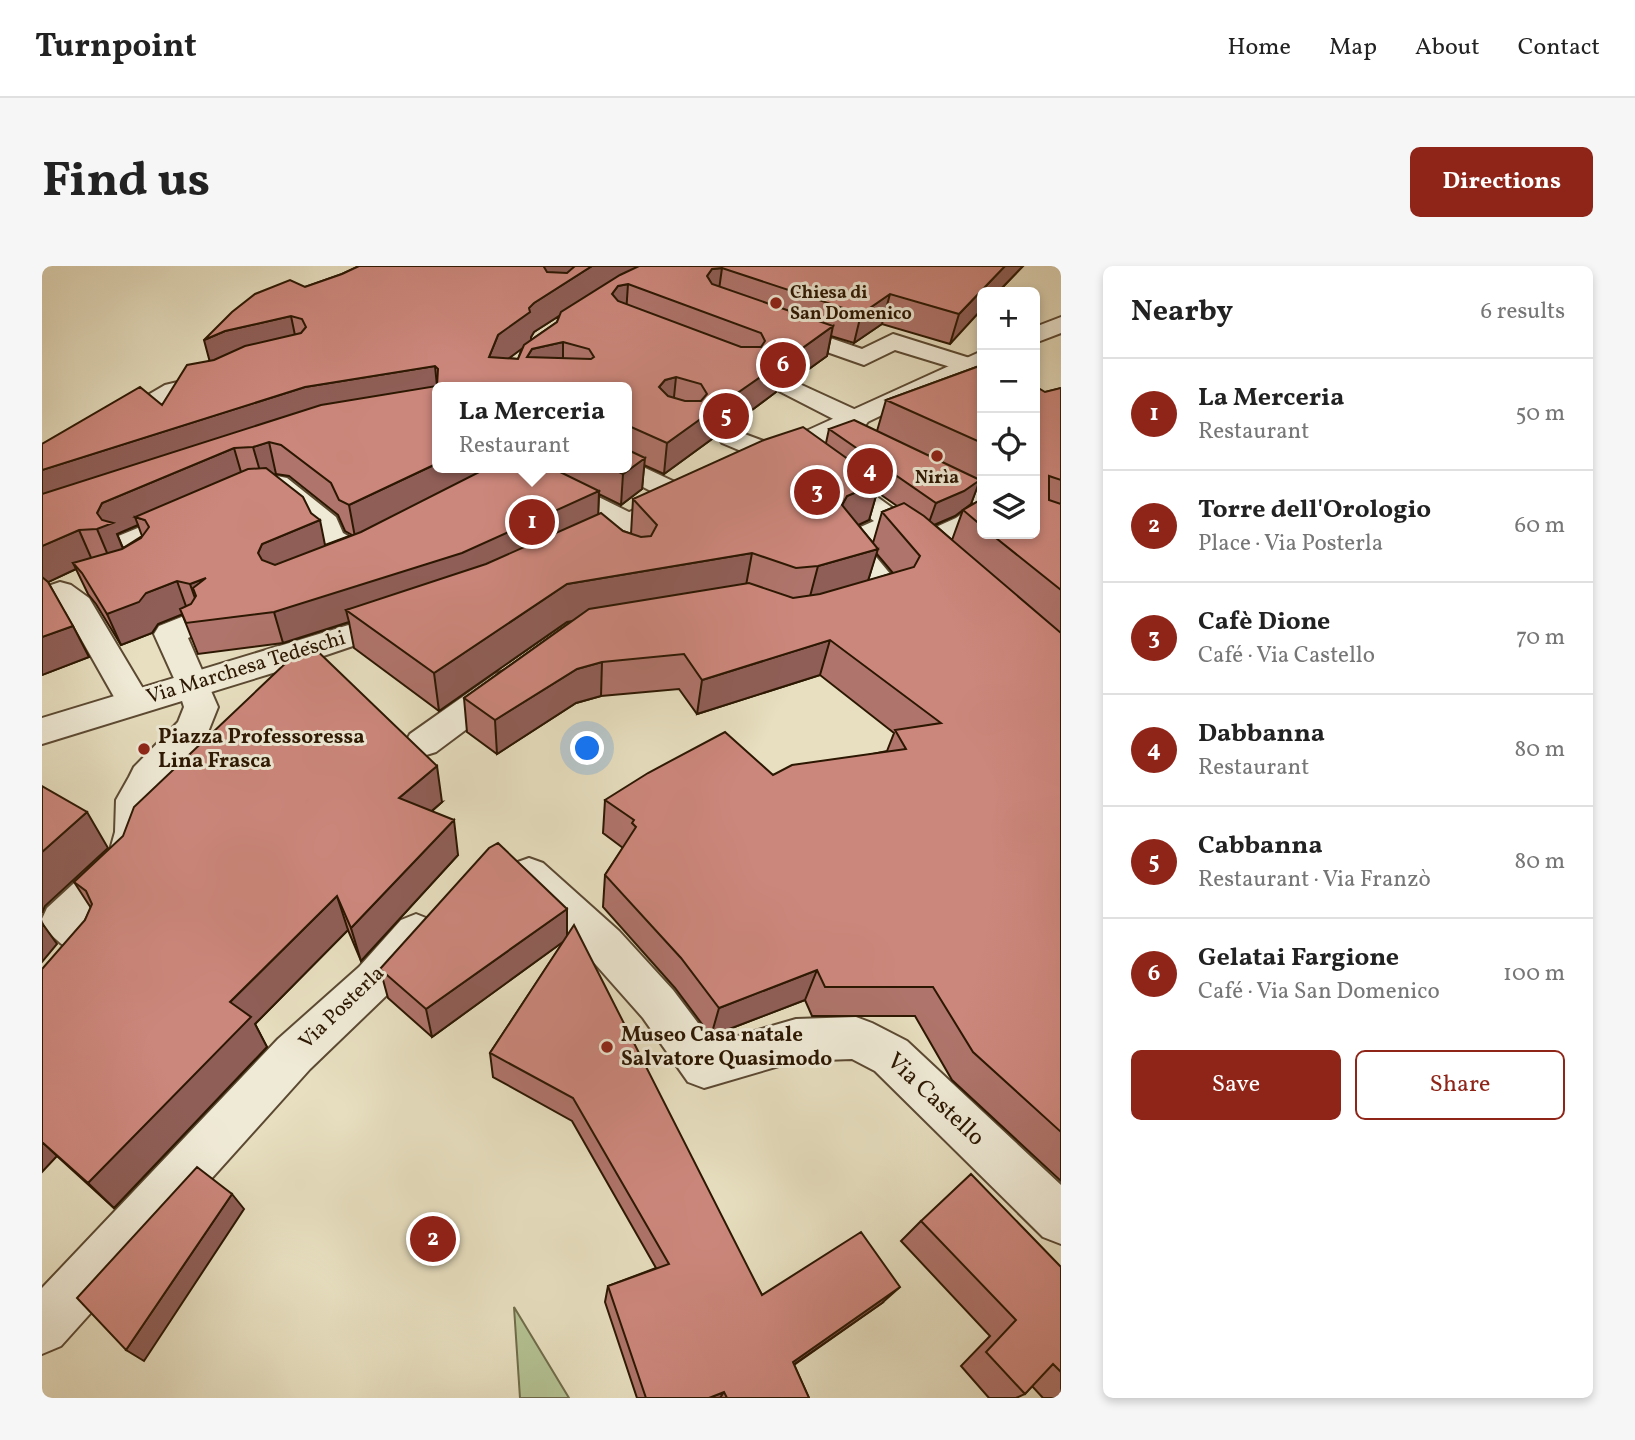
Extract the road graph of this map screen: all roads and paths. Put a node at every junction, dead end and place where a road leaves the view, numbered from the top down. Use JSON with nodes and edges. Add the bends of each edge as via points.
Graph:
{"nodes":[{"id":1,"x":1061,"y":309,"type":"edge"},
{"id":2,"x":754,"y":319,"type":"edge"},
{"id":3,"x":1061,"y":323,"type":"edge"},
{"id":4,"x":1040,"y":333,"type":"edge"},
{"id":5,"x":204,"y":362,"type":"edge"},
{"id":6,"x":975,"y":362,"type":"edge"},
{"id":7,"x":242,"y":369,"type":"edge"},
{"id":8,"x":782,"y":383,"type":"dead end"},
{"id":9,"x":174,"y":390,"type":"junction"},
{"id":10,"x":847,"y":424,"type":"junction"},
{"id":11,"x":730,"y":437,"type":"dead end"},
{"id":12,"x":870,"y":444,"type":"edge"},
{"id":13,"x":785,"y":452,"type":"junction"},
{"id":14,"x":903,"y":460,"type":"edge"},
{"id":15,"x":42,"y":468,"type":"edge"},
{"id":16,"x":632,"y":469,"type":"edge"},
{"id":17,"x":742,"y":471,"type":"edge"},
{"id":18,"x":513,"y":473,"type":"edge"},
{"id":19,"x":977,"y":495,"type":"edge"},
{"id":20,"x":977,"y":515,"type":"edge"},
{"id":21,"x":895,"y":523,"type":"junction"},
{"id":22,"x":616,"y":528,"type":"junction"},
{"id":23,"x":628,"y":557,"type":"edge"},
{"id":24,"x":547,"y":560,"type":"edge"},
{"id":25,"x":319,"y":568,"type":"edge"},
{"id":26,"x":51,"y":596,"type":"edge"},
{"id":27,"x":856,"y":603,"type":"edge"},
{"id":28,"x":424,"y":611,"type":"edge"},
{"id":29,"x":189,"y":625,"type":"edge"},
{"id":30,"x":530,"y":665,"type":"edge"},
{"id":31,"x":194,"y":685,"type":"junction"},
{"id":32,"x":134,"y":702,"type":"junction"},
{"id":33,"x":42,"y":731,"type":"edge"},
{"id":34,"x":423,"y":743,"type":"dead end"},
{"id":35,"x":496,"y":857,"type":"edge"},
{"id":36,"x":439,"y":907,"type":"edge"},
{"id":37,"x":62,"y":970,"type":"edge"},
{"id":38,"x":1061,"y":1219,"type":"edge"},
{"id":39,"x":42,"y":1327,"type":"edge"}],
"edges":[{"from":1,"to":3,"type":"street","via":[[1057,316]]},
{"from":2,"to":6,"type":"street","via":[[864,358],[893,341]]},
{"from":3,"to":4,"type":"street"},
{"from":5,"to":9,"type":"street"},
{"from":6,"to":10,"type":"street"},
{"from":7,"to":9,"type":"street","via":[[213,383]]},
{"from":8,"to":10,"type":"street"},
{"from":9,"to":15,"type":"street"},
{"from":10,"to":12,"type":"street"},
{"from":10,"to":13,"type":"street"},
{"from":11,"to":13,"type":"street"},
{"from":13,"to":17,"type":"street"},
{"from":13,"to":21,"type":"street"},
{"from":14,"to":19,"type":"street"},
{"from":16,"to":22,"type":"street","via":[[696,492]]},
{"from":18,"to":22,"type":"street"},
{"from":20,"to":21,"type":"street","via":[[935,552]]},
{"from":21,"to":27,"type":"street","via":[[849,543],[890,593]]},
{"from":22,"to":23,"type":"street"},
{"from":22,"to":24,"type":"street"},
{"from":25,"to":26,"type":"street","via":[[365,547],[331,537],[326,523],[277,484],[228,499],[121,562]]},
{"from":26,"to":32,"type":"street","via":[[78,605]]},
{"from":28,"to":31,"type":"street","name":"Via Marchesa Tedeschi"},
{"from":29,"to":31,"type":"street","via":[[170,634]]},
{"from":30,"to":34,"type":"street"},
{"from":31,"to":32,"type":"street","name":"Via Marchesa Tedeschi"},
{"from":31,"to":37,"type":"street","via":[[201,707],[194,728],[147,777],[135,800],[127,858],[62,920],[92,939]]},
{"from":32,"to":33,"type":"street","name":"Via Marchesa Tedeschi"},
{"from":35,"to":38,"type":"street","name":"Via Castello","via":[[506,852],[604,944],[658,1004],[704,1067],[796,1040],[856,1038],[891,1056]]},
{"from":36,"to":39,"type":"street","name":"Via Posterla","via":[[374,980],[294,1054]]}]}
